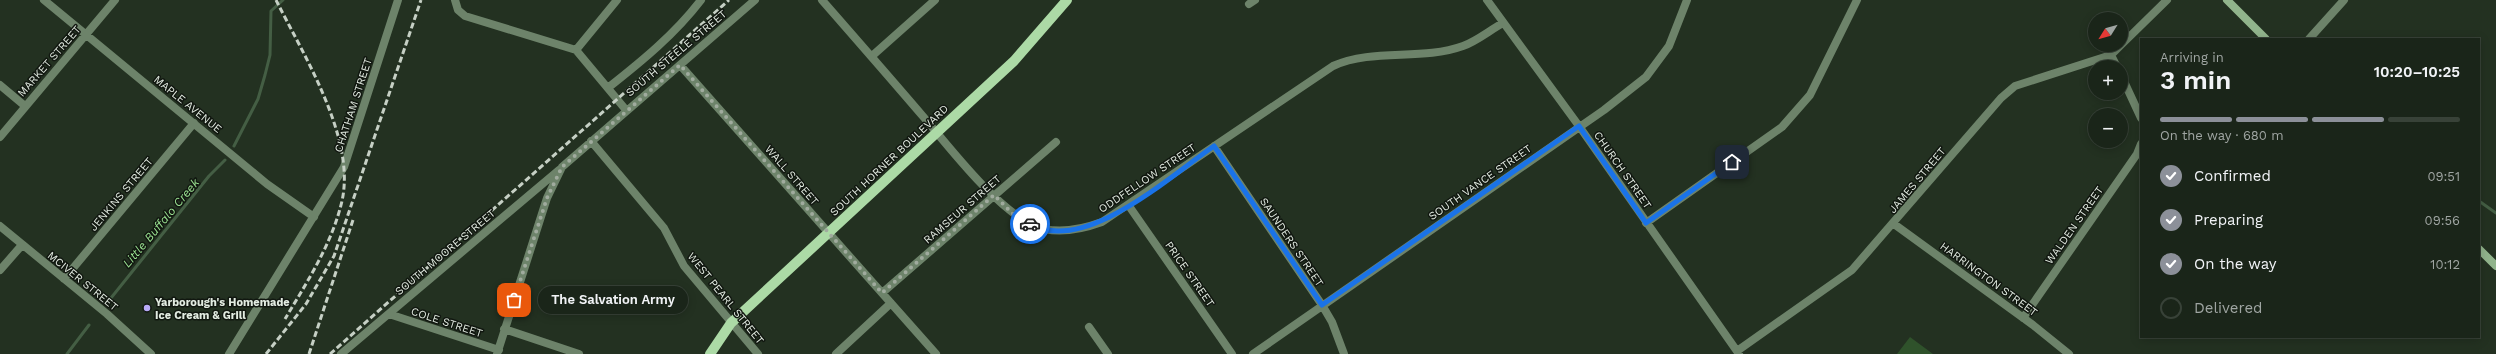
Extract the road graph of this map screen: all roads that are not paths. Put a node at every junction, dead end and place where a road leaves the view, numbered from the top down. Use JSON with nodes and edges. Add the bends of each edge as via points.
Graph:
{"nodes":[{"id":1,"x":44,"y":0,"type":"edge"},
{"id":2,"x":115,"y":0,"type":"edge"},
{"id":3,"x":398,"y":0,"type":"edge"},
{"id":4,"x":617,"y":0,"type":"edge"},
{"id":5,"x":701,"y":0,"type":"edge"},
{"id":6,"x":755,"y":0,"type":"edge"},
{"id":7,"x":822,"y":0,"type":"edge"},
{"id":8,"x":935,"y":0,"type":"edge"},
{"id":9,"x":1067,"y":0,"type":"edge"},
{"id":10,"x":1487,"y":0,"type":"edge"},
{"id":11,"x":1687,"y":0,"type":"edge"},
{"id":12,"x":1857,"y":0,"type":"edge"},
{"id":13,"x":2167,"y":0,"type":"edge"},
{"id":14,"x":2227,"y":0,"type":"edge"},
{"id":15,"x":2344,"y":0,"type":"edge"},
{"id":16,"x":456,"y":2,"type":"edge"},
{"id":17,"x":1503,"y":23,"type":"junction"},
{"id":18,"x":86,"y":35,"type":"junction"},
{"id":19,"x":2128,"y":38,"type":"edge"},
{"id":20,"x":2265,"y":38,"type":"edge"},
{"id":21,"x":2310,"y":38,"type":"edge"},
{"id":22,"x":576,"y":50,"type":"junction"},
{"id":23,"x":2114,"y":52,"type":"edge"},
{"id":24,"x":2111,"y":55,"type":"junction"},
{"id":25,"x":872,"y":56,"type":"junction"},
{"id":26,"x":2114,"y":60,"type":"edge"},
{"id":27,"x":680,"y":65,"type":"junction"},
{"id":28,"x":0,"y":85,"type":"edge"},
{"id":29,"x":609,"y":88,"type":"junction"},
{"id":30,"x":2128,"y":90,"type":"edge"},
{"id":31,"x":25,"y":106,"type":"junction"},
{"id":32,"x":626,"y":110,"type":"junction"},
{"id":33,"x":2140,"y":116,"type":"edge"},
{"id":34,"x":194,"y":123,"type":"junction"},
{"id":35,"x":1579,"y":126,"type":"junction"},
{"id":36,"x":936,"y":132,"type":"junction"},
{"id":37,"x":0,"y":137,"type":"edge"},
{"id":38,"x":591,"y":141,"type":"junction"},
{"id":39,"x":1056,"y":142,"type":"dead end"},
{"id":40,"x":1214,"y":146,"type":"junction"},
{"id":41,"x":2140,"y":146,"type":"edge"},
{"id":42,"x":562,"y":167,"type":"junction"},
{"id":43,"x":994,"y":195,"type":"junction"},
{"id":44,"x":1129,"y":206,"type":"junction"},
{"id":45,"x":316,"y":214,"type":"junction"},
{"id":46,"x":1646,"y":223,"type":"junction"},
{"id":47,"x":1894,"y":224,"type":"junction"},
{"id":48,"x":0,"y":226,"type":"edge"},
{"id":49,"x":828,"y":233,"type":"junction"},
{"id":50,"x":22,"y":245,"type":"junction"},
{"id":51,"x":2480,"y":250,"type":"edge"},
{"id":52,"x":2496,"y":266,"type":"edge"},
{"id":53,"x":0,"y":270,"type":"edge"},
{"id":54,"x":64,"y":279,"type":"junction"},
{"id":55,"x":882,"y":293,"type":"junction"},
{"id":56,"x":891,"y":303,"type":"junction"},
{"id":57,"x":1322,"y":305,"type":"junction"},
{"id":58,"x":389,"y":314,"type":"junction"},
{"id":59,"x":2023,"y":318,"type":"junction"},
{"id":60,"x":732,"y":323,"type":"junction"},
{"id":61,"x":1090,"y":327,"type":"dead end"},
{"id":62,"x":504,"y":329,"type":"junction"},
{"id":63,"x":498,"y":352,"type":"edge"},
{"id":64,"x":1738,"y":353,"type":"edge"},
{"id":65,"x":151,"y":354,"type":"edge"},
{"id":66,"x":229,"y":354,"type":"edge"},
{"id":67,"x":341,"y":354,"type":"edge"},
{"id":68,"x":579,"y":354,"type":"edge"},
{"id":69,"x":710,"y":354,"type":"edge"},
{"id":70,"x":758,"y":354,"type":"edge"},
{"id":71,"x":836,"y":354,"type":"edge"},
{"id":72,"x":936,"y":354,"type":"edge"},
{"id":73,"x":1108,"y":354,"type":"edge"},
{"id":74,"x":1232,"y":354,"type":"edge"},
{"id":75,"x":1253,"y":354,"type":"edge"},
{"id":76,"x":1344,"y":354,"type":"edge"},
{"id":77,"x":2069,"y":354,"type":"edge"}],
"edges":[{"from":1,"to":18,"type":"street","name":"MAPLE AVENUE"},
{"from":2,"to":18,"type":"street","name":"MARKET STREET"},
{"from":3,"to":45,"type":"street","name":"CHATHAM STREET","via":[[353,145],[338,178]]},
{"from":4,"to":22,"type":"street"},
{"from":5,"to":29,"type":"street","via":[[687,19]]},
{"from":6,"to":27,"type":"street","name":"SOUTH STEELE STREET"},
{"from":7,"to":25,"type":"street","name":"ODDFELLOW STREET"},
{"from":8,"to":25,"type":"street"},
{"from":9,"to":36,"type":"main road","name":"SOUTH HORNER BOULEVARD","via":[[1014,61]]},
{"from":10,"to":17,"type":"street","name":"CHURCH STREET"},
{"from":11,"to":35,"type":"street","name":"SOUTH VANCE STREET","via":[[1669,46],[1646,77]]},
{"from":12,"to":46,"type":"street","via":[[1810,95],[1782,126]]},
{"from":13,"to":19,"type":"street","name":"JAMES STREET"},
{"from":14,"to":20,"type":"street"},
{"from":15,"to":21,"type":"street"},
{"from":16,"to":22,"type":"street","via":[[465,16]]},
{"from":17,"to":35,"type":"street","name":"CHURCH STREET"},
{"from":17,"to":40,"type":"street","name":"ODDFELLOW STREET","via":[[1464,46],[1412,55],[1348,59],[1323,72]]},
{"from":18,"to":31,"type":"street","name":"MARKET STREET"},
{"from":18,"to":34,"type":"street","name":"MAPLE AVENUE"},
{"from":22,"to":29,"type":"street"},
{"from":23,"to":24,"type":"street","name":"JAMES STREET"},
{"from":24,"to":26,"type":"street"},
{"from":24,"to":47,"type":"street","name":"JAMES STREET","via":[[2015,86],[2001,98]]},
{"from":25,"to":36,"type":"street","name":"ODDFELLOW STREET"},
{"from":27,"to":32,"type":"street","name":"SOUTH STEELE STREET"},
{"from":27,"to":49,"type":"street","name":"WALL STREET"},
{"from":28,"to":31,"type":"street"},
{"from":29,"to":32,"type":"street"},
{"from":30,"to":33,"type":"street"},
{"from":31,"to":37,"type":"street","name":"MARKET STREET"},
{"from":32,"to":38,"type":"street","name":"SOUTH STEELE STREET"},
{"from":34,"to":45,"type":"street","name":"MAPLE AVENUE","via":[[267,184]]},
{"from":34,"to":54,"type":"street","name":"JENKINS STREET"},
{"from":35,"to":46,"type":"street","name":"CHURCH STREET"},
{"from":35,"to":57,"type":"street","name":"SOUTH VANCE STREET"},
{"from":36,"to":43,"type":"street","name":"ODDFELLOW STREET"},
{"from":36,"to":49,"type":"main road","name":"SOUTH HORNER BOULEVARD"},
{"from":38,"to":42,"type":"street","name":"SOUTH STEELE STREET"},
{"from":38,"to":60,"type":"street","name":"WEST PEARL STREET","via":[[652,212],[664,228],[684,266]]},
{"from":39,"to":43,"type":"street","name":"RAMSEUR STREET"},
{"from":40,"to":44,"type":"street","name":"ODDFELLOW STREET"},
{"from":40,"to":57,"type":"street","name":"SAUNDERS STREET"},
{"from":41,"to":59,"type":"street","name":"WALDEN STREET"},
{"from":42,"to":58,"type":"street","name":"SOUTH MOORE STREET"},
{"from":42,"to":62,"type":"street","name":"SOUTH STEELE STREET","via":[[547,198]]},
{"from":43,"to":44,"type":"street","name":"ODDFELLOW STREET","via":[[1014,215],[1033,225],[1052,230],[1083,229],[1102,222]]},
{"from":43,"to":55,"type":"street","name":"RAMSEUR STREET"},
{"from":44,"to":74,"type":"street","name":"PRICE STREET"},
{"from":45,"to":66,"type":"street","name":"CHATHAM STREET"},
{"from":46,"to":64,"type":"street","name":"CHURCH STREET"},
{"from":47,"to":59,"type":"street","name":"HARRINGTON STREET"},
{"from":47,"to":64,"type":"street","name":"JAMES STREET","via":[[1852,270]]},
{"from":48,"to":50,"type":"street","name":"MCIVER STREET"},
{"from":49,"to":55,"type":"street","name":"WALL STREET"},
{"from":49,"to":60,"type":"main road","name":"SOUTH HORNER BOULEVARD"},
{"from":50,"to":53,"type":"street"},
{"from":50,"to":54,"type":"street","name":"MCIVER STREET"},
{"from":51,"to":52,"type":"street"},
{"from":54,"to":65,"type":"street","name":"MCIVER STREET"},
{"from":55,"to":56,"type":"street","name":"WALL STREET"},
{"from":56,"to":71,"type":"street"},
{"from":56,"to":72,"type":"street","name":"WALL STREET"},
{"from":57,"to":75,"type":"street","name":"SOUTH VANCE STREET"},
{"from":57,"to":76,"type":"street","name":"SAUNDERS STREET","via":[[1332,322]]},
{"from":58,"to":63,"type":"street","name":"COLE STREET"},
{"from":58,"to":67,"type":"street","name":"SOUTH MOORE STREET"},
{"from":59,"to":77,"type":"street","name":"HARRINGTON STREET"},
{"from":60,"to":69,"type":"main road","name":"SOUTH HORNER BOULEVARD"},
{"from":60,"to":70,"type":"street","name":"WEST PEARL STREET"},
{"from":61,"to":73,"type":"street"},
{"from":62,"to":63,"type":"street","name":"SOUTH STEELE STREET"},
{"from":62,"to":68,"type":"street"}]}
